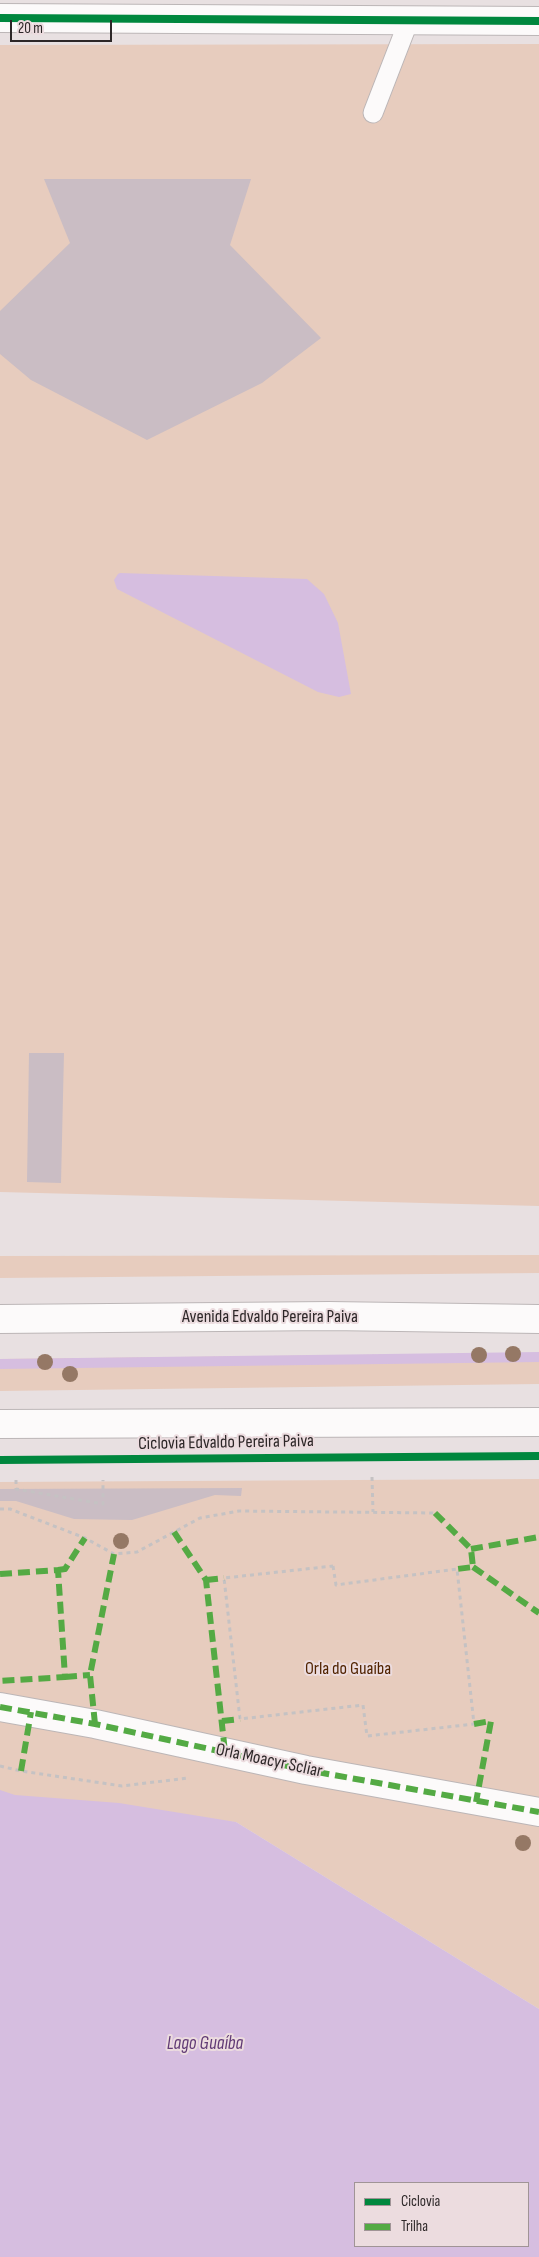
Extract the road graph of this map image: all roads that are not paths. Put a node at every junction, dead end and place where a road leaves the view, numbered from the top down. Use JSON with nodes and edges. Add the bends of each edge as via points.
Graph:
{"nodes":[{"id":1,"x":0,"y":18,"type":"edge"},
{"id":2,"x":409,"y":20,"type":"junction"},
{"id":3,"x":539,"y":21,"type":"edge"},
{"id":4,"x":373,"y":113,"type":"dead end"},
{"id":5,"x":0,"y":1319,"type":"edge"},
{"id":6,"x":539,"y":1319,"type":"edge"},
{"id":7,"x":539,"y":1422,"type":"edge"},
{"id":8,"x":0,"y":1424,"type":"edge"},
{"id":9,"x":0,"y":1707,"type":"edge"},
{"id":10,"x":539,"y":1812,"type":"edge"}],
"edges":[{"from":1,"to":2,"type":"street"},
{"from":2,"to":3,"type":"street"},
{"from":2,"to":4,"type":"lane"},
{"from":5,"to":6,"type":"street","name":"Avenida Edvaldo Pereira Paiva","via":[[330,1316]]},
{"from":7,"to":8,"type":"street"},
{"from":9,"to":10,"type":"street","name":"Orla Moacyr Scliar","via":[[95,1724],[306,1770]]}]}
